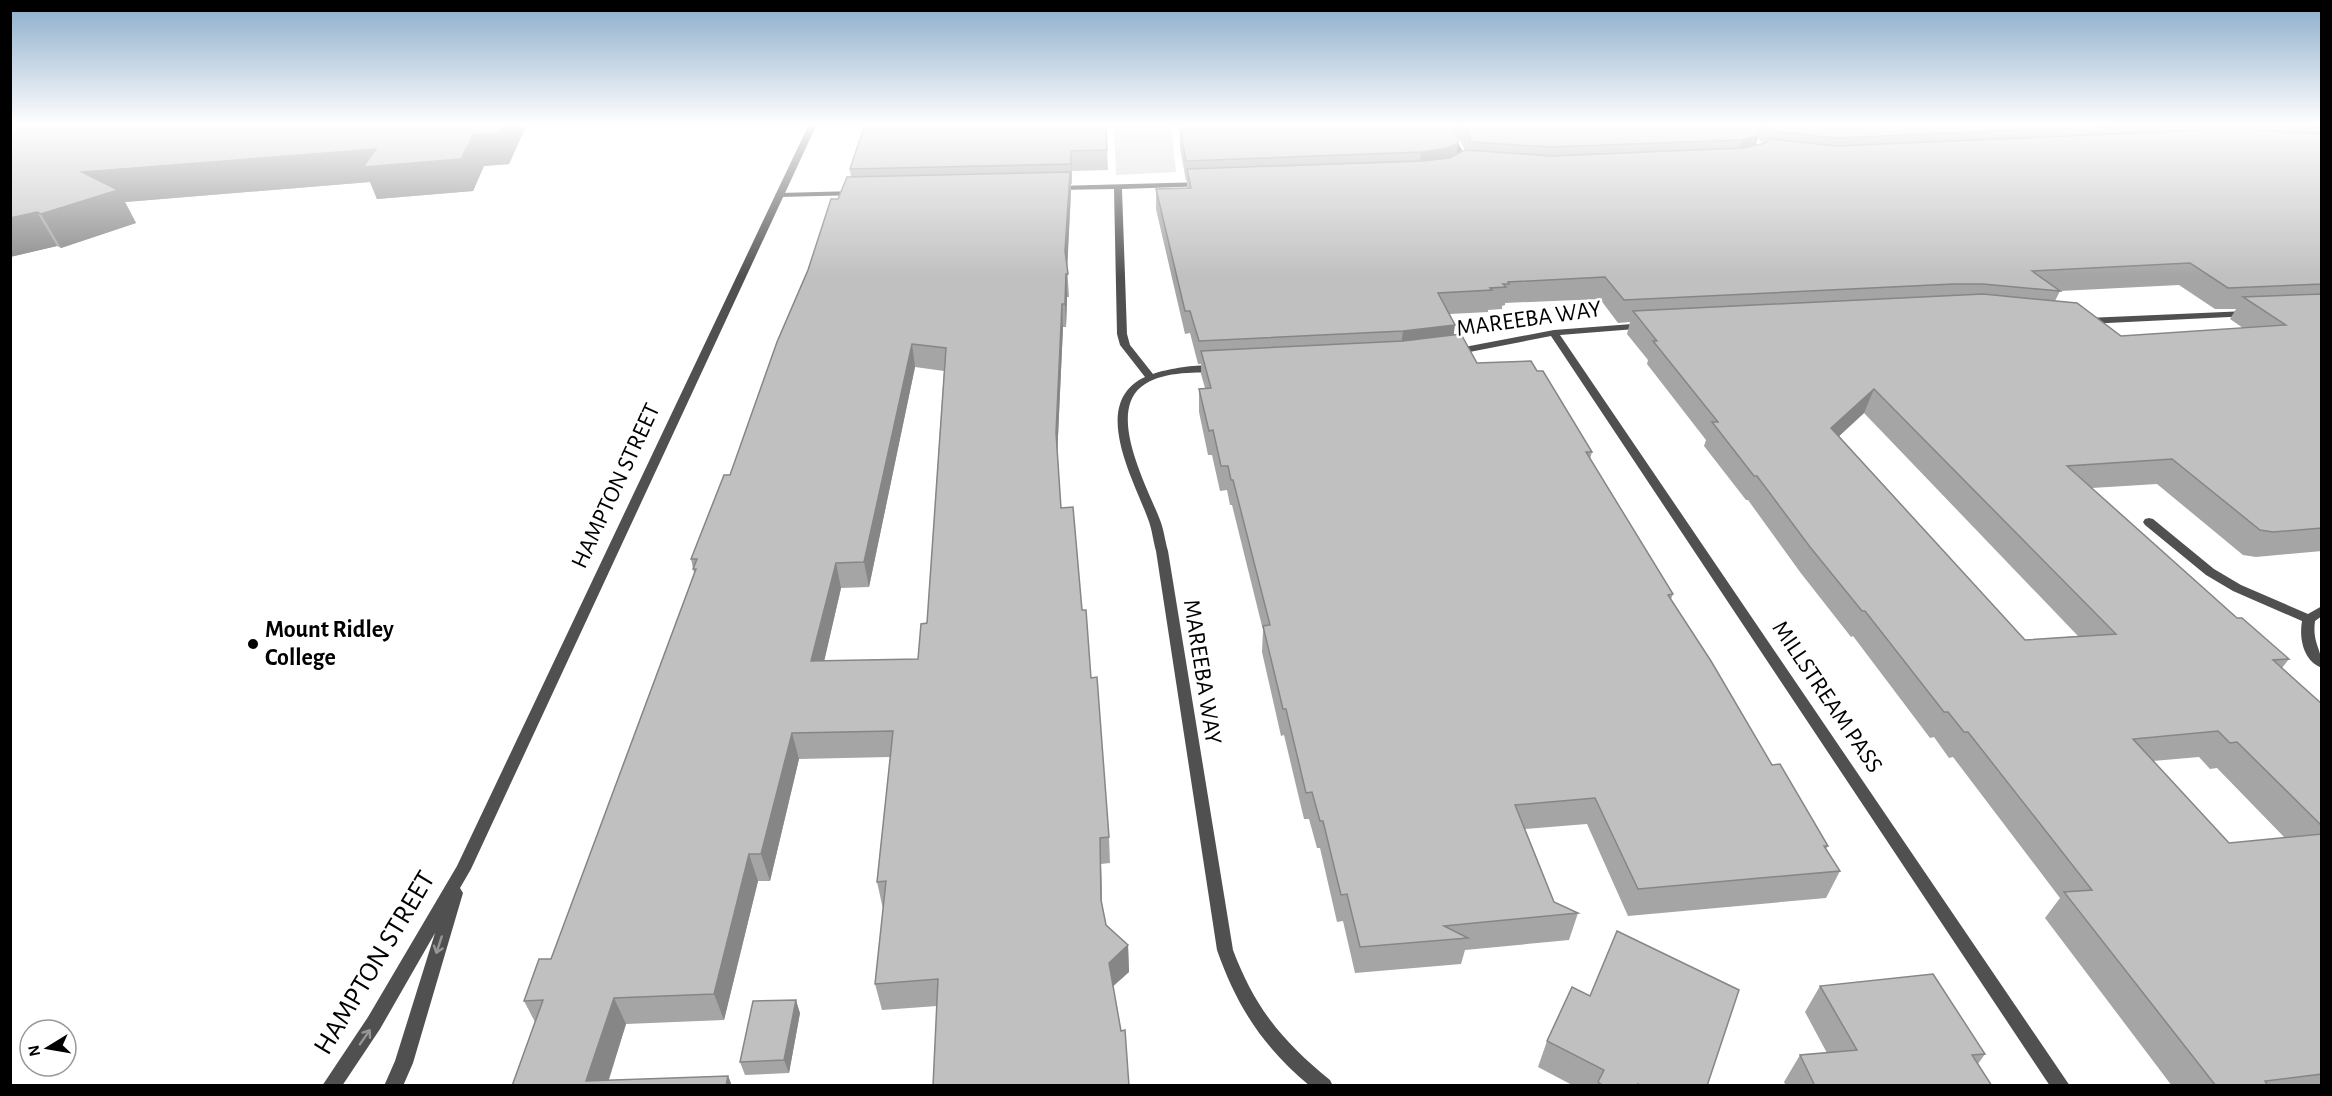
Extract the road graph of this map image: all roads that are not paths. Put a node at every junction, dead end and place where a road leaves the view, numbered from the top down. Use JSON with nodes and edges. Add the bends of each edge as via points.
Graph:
{"nodes":[{"id":1,"x":789,"y":175,"type":"edge"},
{"id":2,"x":1208,"y":184,"type":"edge"},
{"id":3,"x":1118,"y":187,"type":"junction"},
{"id":4,"x":1048,"y":189,"type":"edge"},
{"id":5,"x":861,"y":193,"type":"edge"},
{"id":6,"x":779,"y":195,"type":"junction"},
{"id":7,"x":2263,"y":314,"type":"edge"},
{"id":8,"x":2074,"y":321,"type":"edge"},
{"id":9,"x":1662,"y":325,"type":"edge"},
{"id":10,"x":1554,"y":333,"type":"junction"},
{"id":11,"x":1438,"y":354,"type":"edge"},
{"id":12,"x":1228,"y":368,"type":"edge"},
{"id":13,"x":1151,"y":378,"type":"junction"},
{"id":14,"x":2149,"y":522,"type":"dead end"},
{"id":15,"x":2322,"y":610,"type":"edge"},
{"id":16,"x":2309,"y":619,"type":"junction"},
{"id":17,"x":2322,"y":663,"type":"edge"},
{"id":18,"x":463,"y":869,"type":"junction"},
{"id":19,"x":331,"y":1086,"type":"edge"},
{"id":20,"x":393,"y":1086,"type":"edge"},
{"id":21,"x":1324,"y":1086,"type":"edge"},
{"id":22,"x":2061,"y":1086,"type":"edge"}],
"edges":[{"from":1,"to":6,"type":"street","name":"HAMPTON STREET"},
{"from":2,"to":3,"type":"street"},
{"from":3,"to":4,"type":"street"},
{"from":3,"to":13,"type":"street","via":[[1122,334],[1125,345]]},
{"from":5,"to":6,"type":"street"},
{"from":6,"to":18,"type":"street","name":"HAMPTON STREET"},
{"from":7,"to":8,"type":"street"},
{"from":9,"to":10,"type":"street","name":"MAREEBA WAY"},
{"from":10,"to":11,"type":"street","name":"MAREEBA WAY"},
{"from":10,"to":22,"type":"street","name":"MILLSTREAM PASS"},
{"from":12,"to":13,"type":"street","name":"MAREEBA WAY","via":[[1182,370]]},
{"from":13,"to":21,"type":"street","name":"MAREEBA WAY","via":[[1127,395],[1127,453],[1154,519],[1162,551],[1225,950],[1240,989],[1262,1024],[1295,1062]]},
{"from":14,"to":16,"type":"street","via":[[2210,572]]},
{"from":15,"to":16,"type":"street"},
{"from":16,"to":17,"type":"street","via":[[2306,637],[2311,651]]},
{"from":19,"to":18,"type":"street","name":"HAMPTON STREET","one_way":true,"via":[[374,1023]]},
{"from":18,"to":20,"type":"street","name":"HAMPTON STREET","one_way":true,"via":[[404,1064]]}]}
